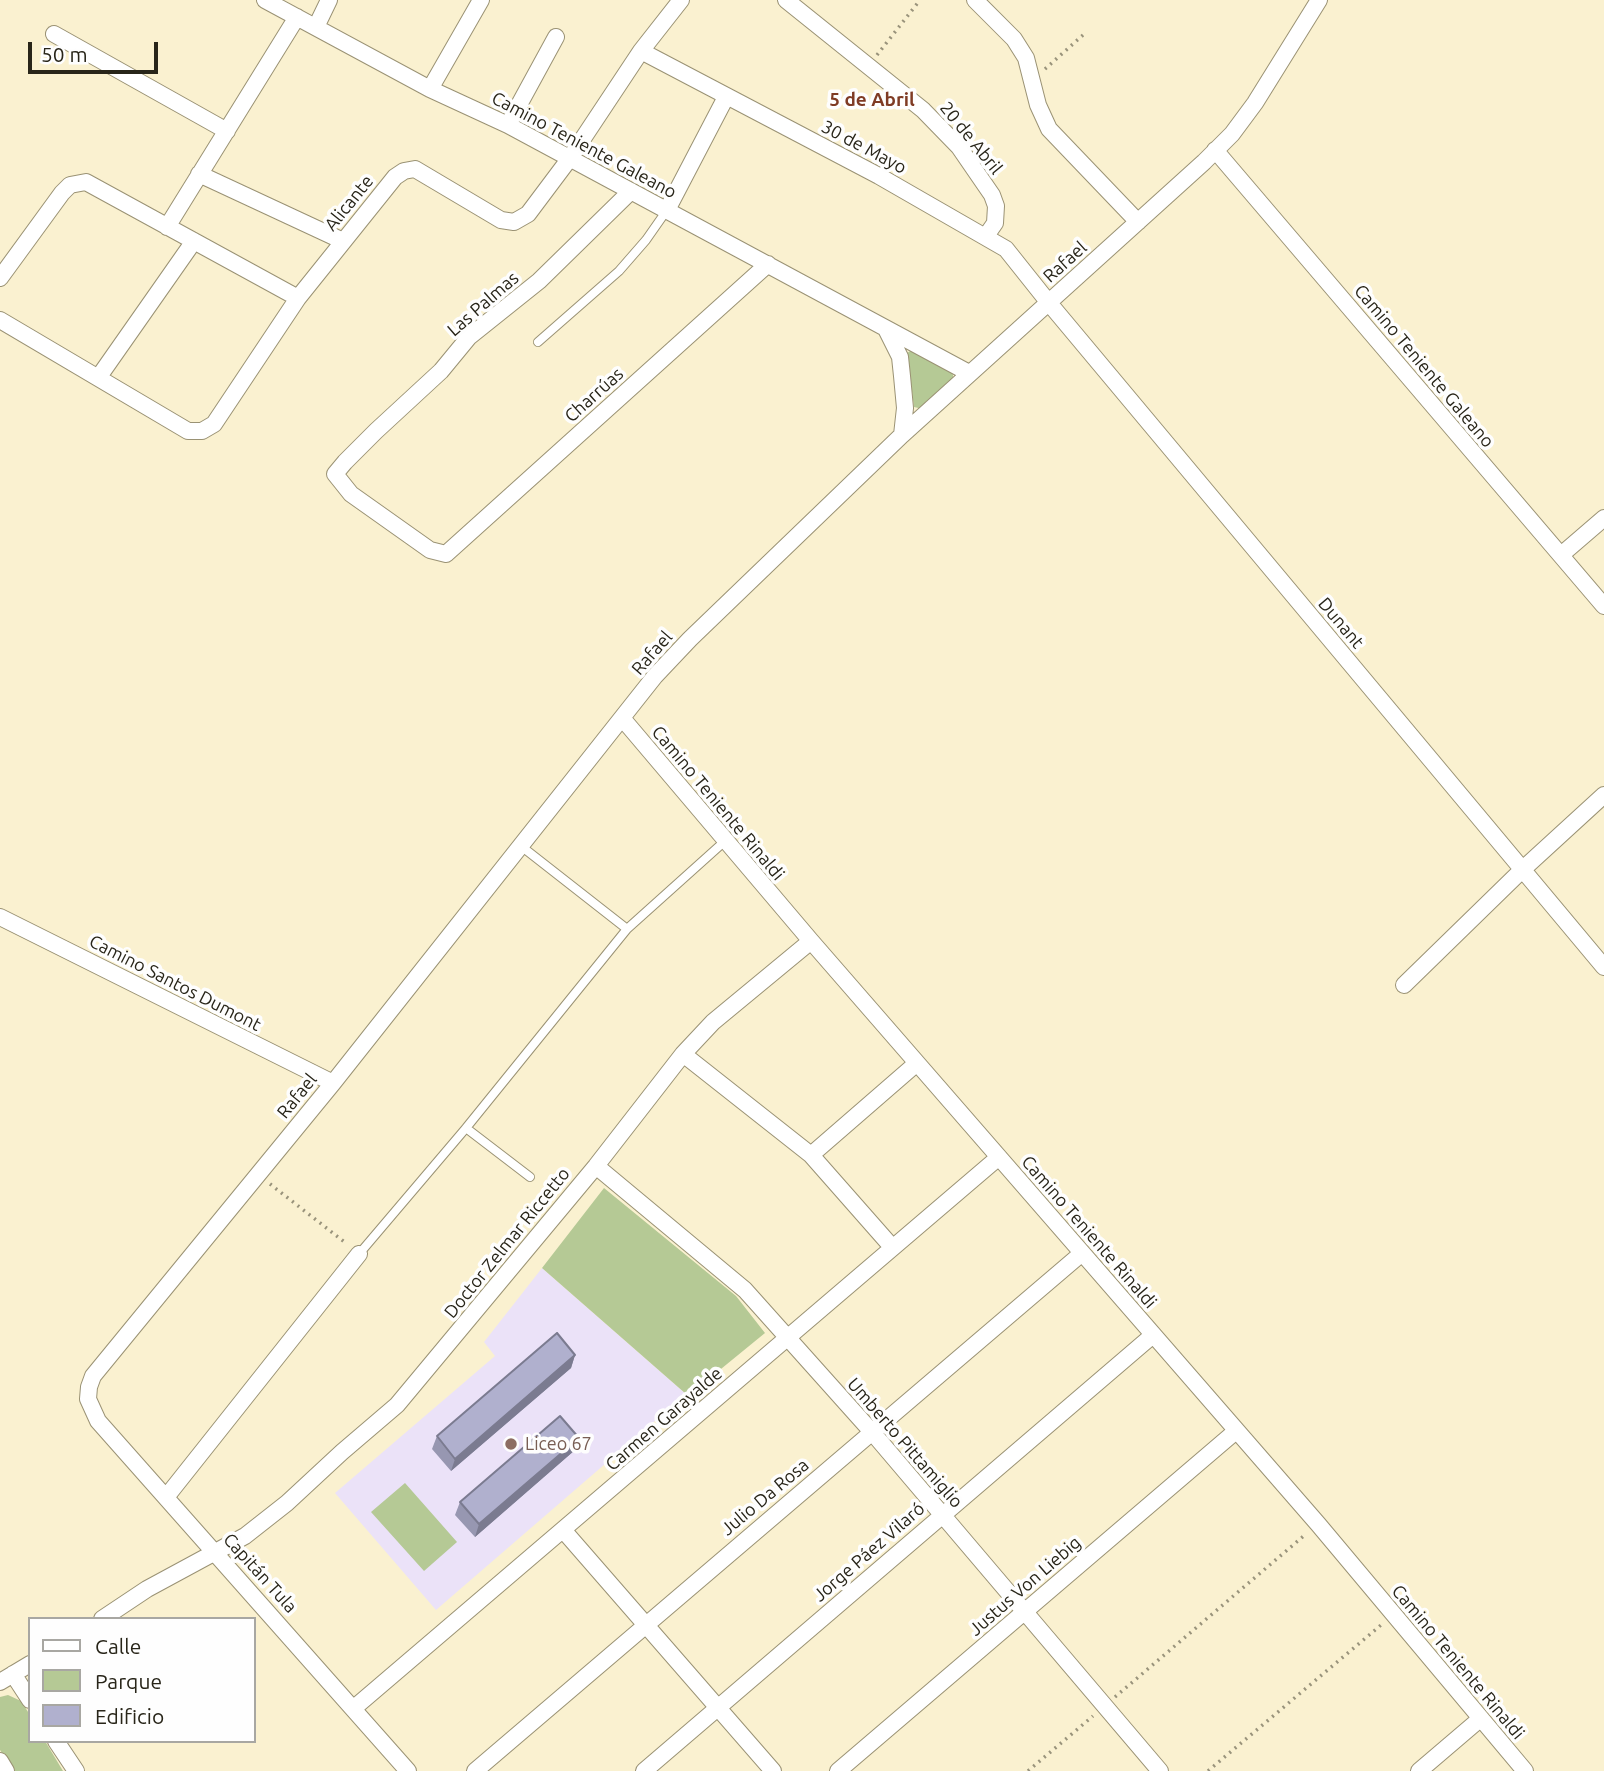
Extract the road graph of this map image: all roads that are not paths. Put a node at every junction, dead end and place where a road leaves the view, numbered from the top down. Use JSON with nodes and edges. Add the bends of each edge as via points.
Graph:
{"nodes":[{"id":1,"x":265,"y":0,"type":"edge"},
{"id":2,"x":329,"y":0,"type":"edge"},
{"id":3,"x":481,"y":0,"type":"edge"},
{"id":4,"x":681,"y":0,"type":"edge"},
{"id":5,"x":786,"y":0,"type":"edge"},
{"id":6,"x":975,"y":0,"type":"edge"},
{"id":7,"x":1319,"y":0,"type":"edge"},
{"id":8,"x":297,"y":17,"type":"junction"},
{"id":9,"x":316,"y":27,"type":"junction"},
{"id":10,"x":54,"y":34,"type":"dead end"},
{"id":11,"x":556,"y":37,"type":"dead end"},
{"id":12,"x":640,"y":51,"type":"junction"},
{"id":13,"x":430,"y":89,"type":"junction"},
{"id":14,"x":726,"y":97,"type":"junction"},
{"id":15,"x":508,"y":125,"type":"junction"},
{"id":16,"x":227,"y":131,"type":"junction"},
{"id":17,"x":1215,"y":150,"type":"junction"},
{"id":18,"x":570,"y":158,"type":"junction"},
{"id":19,"x":199,"y":174,"type":"junction"},
{"id":20,"x":631,"y":191,"type":"junction"},
{"id":21,"x":667,"y":210,"type":"junction"},
{"id":22,"x":1138,"y":222,"type":"junction"},
{"id":23,"x":167,"y":227,"type":"junction"},
{"id":24,"x":986,"y":236,"type":"junction"},
{"id":25,"x":194,"y":241,"type":"junction"},
{"id":26,"x":343,"y":241,"type":"junction"},
{"id":27,"x":768,"y":264,"type":"junction"},
{"id":28,"x":0,"y":278,"type":"edge"},
{"id":29,"x":298,"y":298,"type":"junction"},
{"id":30,"x":1049,"y":303,"type":"junction"},
{"id":31,"x":0,"y":320,"type":"edge"},
{"id":32,"x":885,"y":327,"type":"junction"},
{"id":33,"x":538,"y":342,"type":"dead end"},
{"id":34,"x":969,"y":373,"type":"junction"},
{"id":35,"x":98,"y":378,"type":"junction"},
{"id":36,"x":902,"y":435,"type":"junction"},
{"id":37,"x":1604,"y":518,"type":"edge"},
{"id":38,"x":446,"y":554,"type":"joint"},
{"id":39,"x":1561,"y":555,"type":"junction"},
{"id":40,"x":1604,"y":606,"type":"edge"},
{"id":41,"x":622,"y":719,"type":"junction"},
{"id":42,"x":1604,"y":795,"type":"edge"},
{"id":43,"x":725,"y":841,"type":"junction"},
{"id":44,"x":521,"y":846,"type":"junction"},
{"id":45,"x":1522,"y":870,"type":"junction"},
{"id":46,"x":0,"y":916,"type":"edge"},
{"id":47,"x":627,"y":929,"type":"junction"},
{"id":48,"x":811,"y":940,"type":"junction"},
{"id":49,"x":1604,"y":967,"type":"edge"},
{"id":50,"x":1404,"y":985,"type":"dead end"},
{"id":51,"x":683,"y":1054,"type":"junction"},
{"id":52,"x":917,"y":1063,"type":"junction"},
{"id":53,"x":332,"y":1083,"type":"junction"},
{"id":54,"x":466,"y":1128,"type":"junction"},
{"id":55,"x":811,"y":1155,"type":"junction"},
{"id":56,"x":999,"y":1157,"type":"junction"},
{"id":57,"x":596,"y":1166,"type":"junction"},
{"id":58,"x":530,"y":1177,"type":"dead end"},
{"id":59,"x":892,"y":1247,"type":"junction"},
{"id":60,"x":359,"y":1254,"type":"joint"},
{"id":61,"x":1081,"y":1254,"type":"junction"},
{"id":62,"x":1153,"y":1335,"type":"junction"},
{"id":63,"x":788,"y":1337,"type":"junction"},
{"id":64,"x":88,"y":1399,"type":"joint"},
{"id":65,"x":1236,"y":1431,"type":"junction"},
{"id":66,"x":872,"y":1432,"type":"junction"},
{"id":67,"x":167,"y":1496,"type":"junction"},
{"id":68,"x":942,"y":1514,"type":"junction"},
{"id":69,"x":564,"y":1531,"type":"junction"},
{"id":70,"x":215,"y":1552,"type":"junction"},
{"id":71,"x":1025,"y":1612,"type":"junction"},
{"id":72,"x":105,"y":1617,"type":"edge"},
{"id":73,"x":645,"y":1625,"type":"junction"},
{"id":74,"x":28,"y":1665,"type":"edge"},
{"id":75,"x":7,"y":1678,"type":"edge"},
{"id":76,"x":28,"y":1698,"type":"edge"},
{"id":77,"x":354,"y":1708,"type":"junction"},
{"id":78,"x":718,"y":1708,"type":"junction"},
{"id":79,"x":1480,"y":1719,"type":"junction"},
{"id":80,"x":58,"y":1743,"type":"edge"},
{"id":81,"x":0,"y":1761,"type":"edge"},
{"id":82,"x":6,"y":1771,"type":"edge"},
{"id":83,"x":76,"y":1771,"type":"edge"},
{"id":84,"x":408,"y":1771,"type":"edge"},
{"id":85,"x":475,"y":1771,"type":"edge"},
{"id":86,"x":644,"y":1771,"type":"edge"},
{"id":87,"x":773,"y":1771,"type":"edge"},
{"id":88,"x":838,"y":1771,"type":"edge"},
{"id":89,"x":1160,"y":1771,"type":"edge"},
{"id":90,"x":1419,"y":1771,"type":"edge"},
{"id":91,"x":1525,"y":1771,"type":"edge"}],
"edges":[{"from":1,"to":8,"type":"street","name":"Camino Teniente Galeano"},
{"from":2,"to":9,"type":"street"},
{"from":3,"to":13,"type":"street"},
{"from":4,"to":12,"type":"street"},
{"from":5,"to":24,"type":"street","name":"20 de Abril","via":[[923,110],[958,147],[992,195],[997,213]]},
{"from":6,"to":22,"type":"street","via":[[1014,39],[1026,58],[1049,129]]},
{"from":7,"to":17,"type":"street","name":"Rafael","via":[[1255,103]]},
{"from":8,"to":9,"type":"street","name":"Camino Teniente Galeano"},
{"from":8,"to":16,"type":"street"},
{"from":9,"to":13,"type":"street","name":"Camino Teniente Galeano"},
{"from":10,"to":16,"type":"street"},
{"from":11,"to":15,"type":"street"},
{"from":12,"to":14,"type":"street","name":"30 de Mayo"},
{"from":12,"to":18,"type":"street"},
{"from":13,"to":15,"type":"street","name":"Camino Teniente Galeano"},
{"from":14,"to":21,"type":"street"},
{"from":14,"to":24,"type":"street","name":"30 de Mayo"},
{"from":15,"to":18,"type":"street","name":"Camino Teniente Galeano"},
{"from":16,"to":19,"type":"street"},
{"from":17,"to":22,"type":"street","name":"Rafael"},
{"from":17,"to":39,"type":"street","name":"Camino Teniente Galeano"},
{"from":18,"to":20,"type":"street","name":"Camino Teniente Galeano"},
{"from":18,"to":26,"type":"street","name":"Alicante","via":[[528,214],[514,222],[501,220],[415,169],[404,171]]},
{"from":19,"to":23,"type":"street"},
{"from":19,"to":26,"type":"street"},
{"from":20,"to":21,"type":"street","name":"Camino Teniente Galeano"},
{"from":20,"to":38,"type":"street","name":"Las Palmas","via":[[539,281],[469,337],[441,371],[335,474],[351,494],[390,523],[430,550]]},
{"from":21,"to":27,"type":"street","name":"Camino Teniente Galeano"},
{"from":21,"to":33,"type":"lane","via":[[619,271]]},
{"from":22,"to":30,"type":"street","name":"Rafael"},
{"from":23,"to":25,"type":"street"},
{"from":23,"to":28,"type":"street","via":[[92,185],[78,182],[62,193]]},
{"from":24,"to":30,"type":"street","name":"30 de Mayo","via":[[1006,249]]},
{"from":25,"to":29,"type":"street"},
{"from":25,"to":35,"type":"street"},
{"from":26,"to":29,"type":"street","name":"Alicante"},
{"from":27,"to":32,"type":"street","name":"Camino Teniente Galeano"},
{"from":27,"to":38,"type":"street","name":"Charrúas"},
{"from":29,"to":35,"type":"street","name":"Alicante","via":[[214,424],[202,431],[188,431]]},
{"from":30,"to":34,"type":"street","name":"Rafael"},
{"from":30,"to":45,"type":"street","name":"Dunant"},
{"from":31,"to":35,"type":"street"},
{"from":32,"to":34,"type":"street","name":"Camino Teniente Galeano"},
{"from":32,"to":36,"type":"street","via":[[900,357],[905,408]]},
{"from":34,"to":36,"type":"street","name":"Rafael"},
{"from":36,"to":41,"type":"street","name":"Rafael","via":[[690,639]]},
{"from":37,"to":39,"type":"street"},
{"from":39,"to":40,"type":"street","name":"Camino Teniente Galeano"},
{"from":41,"to":43,"type":"street","name":"Camino Teniente Rinaldi"},
{"from":41,"to":44,"type":"street","name":"Rafael"},
{"from":42,"to":45,"type":"street"},
{"from":43,"to":47,"type":"lane"},
{"from":43,"to":48,"type":"street","name":"Camino Teniente Rinaldi"},
{"from":44,"to":47,"type":"lane"},
{"from":44,"to":53,"type":"street","name":"Rafael"},
{"from":45,"to":49,"type":"street","name":"Dunant"},
{"from":45,"to":50,"type":"street"},
{"from":46,"to":53,"type":"street","name":"Camino Santos Dumont"},
{"from":47,"to":54,"type":"lane"},
{"from":48,"to":51,"type":"street","name":"Doctor Zelmar Riccetto","via":[[713,1022]]},
{"from":48,"to":52,"type":"street","name":"Camino Teniente Rinaldi"},
{"from":51,"to":55,"type":"street"},
{"from":51,"to":57,"type":"street","name":"Doctor Zelmar Riccetto"},
{"from":52,"to":55,"type":"street"},
{"from":52,"to":56,"type":"street","name":"Camino Teniente Rinaldi"},
{"from":53,"to":64,"type":"street","name":"Rafael","via":[[93,1376]]},
{"from":54,"to":58,"type":"lane"},
{"from":54,"to":60,"type":"lane"},
{"from":55,"to":59,"type":"street"},
{"from":56,"to":59,"type":"street","name":"Carmen Garayalde"},
{"from":56,"to":61,"type":"street","name":"Camino Teniente Rinaldi"},
{"from":57,"to":63,"type":"street","name":"Umberto Pittamiglio","via":[[745,1290]]},
{"from":57,"to":70,"type":"street","name":"Doctor Zelmar Riccetto","via":[[397,1405],[287,1503],[245,1536]]},
{"from":59,"to":63,"type":"street","name":"Carmen Garayalde"},
{"from":60,"to":67,"type":"street"},
{"from":61,"to":62,"type":"street","name":"Camino Teniente Rinaldi"},
{"from":61,"to":66,"type":"street","name":"Julio Da Rosa"},
{"from":62,"to":65,"type":"street","name":"Camino Teniente Rinaldi"},
{"from":62,"to":68,"type":"street","name":"Jorge Páez Vilaró"},
{"from":63,"to":66,"type":"street","name":"Umberto Pittamiglio"},
{"from":63,"to":69,"type":"street","name":"Carmen Garayalde"},
{"from":64,"to":67,"type":"street","name":"Capitán Tula","via":[[98,1421]]},
{"from":65,"to":71,"type":"street","name":"Justus Von Liebig"},
{"from":65,"to":79,"type":"street","name":"Camino Teniente Rinaldi"},
{"from":66,"to":68,"type":"street","name":"Umberto Pittamiglio"},
{"from":66,"to":73,"type":"street","name":"Julio Da Rosa"},
{"from":67,"to":70,"type":"street","name":"Capitán Tula"},
{"from":68,"to":71,"type":"street","name":"Umberto Pittamiglio"},
{"from":68,"to":78,"type":"street","name":"Jorge Páez Vilaró"},
{"from":69,"to":73,"type":"street"},
{"from":69,"to":77,"type":"street","name":"Carmen Garayalde"},
{"from":70,"to":72,"type":"street"},
{"from":70,"to":77,"type":"street","name":"Capitán Tula"},
{"from":71,"to":88,"type":"street","name":"Justus Von Liebig"},
{"from":71,"to":89,"type":"street","name":"Umberto Pittamiglio"},
{"from":73,"to":78,"type":"street"},
{"from":73,"to":85,"type":"street","name":"Julio Da Rosa"},
{"from":74,"to":75,"type":"street"},
{"from":75,"to":76,"type":"street"},
{"from":77,"to":84,"type":"street","name":"Capitán Tula"},
{"from":78,"to":86,"type":"street","name":"Jorge Páez Vilaró"},
{"from":78,"to":87,"type":"street"},
{"from":79,"to":90,"type":"street"},
{"from":79,"to":91,"type":"street","name":"Camino Teniente Rinaldi"},
{"from":80,"to":83,"type":"street"},
{"from":81,"to":82,"type":"street"}]}
